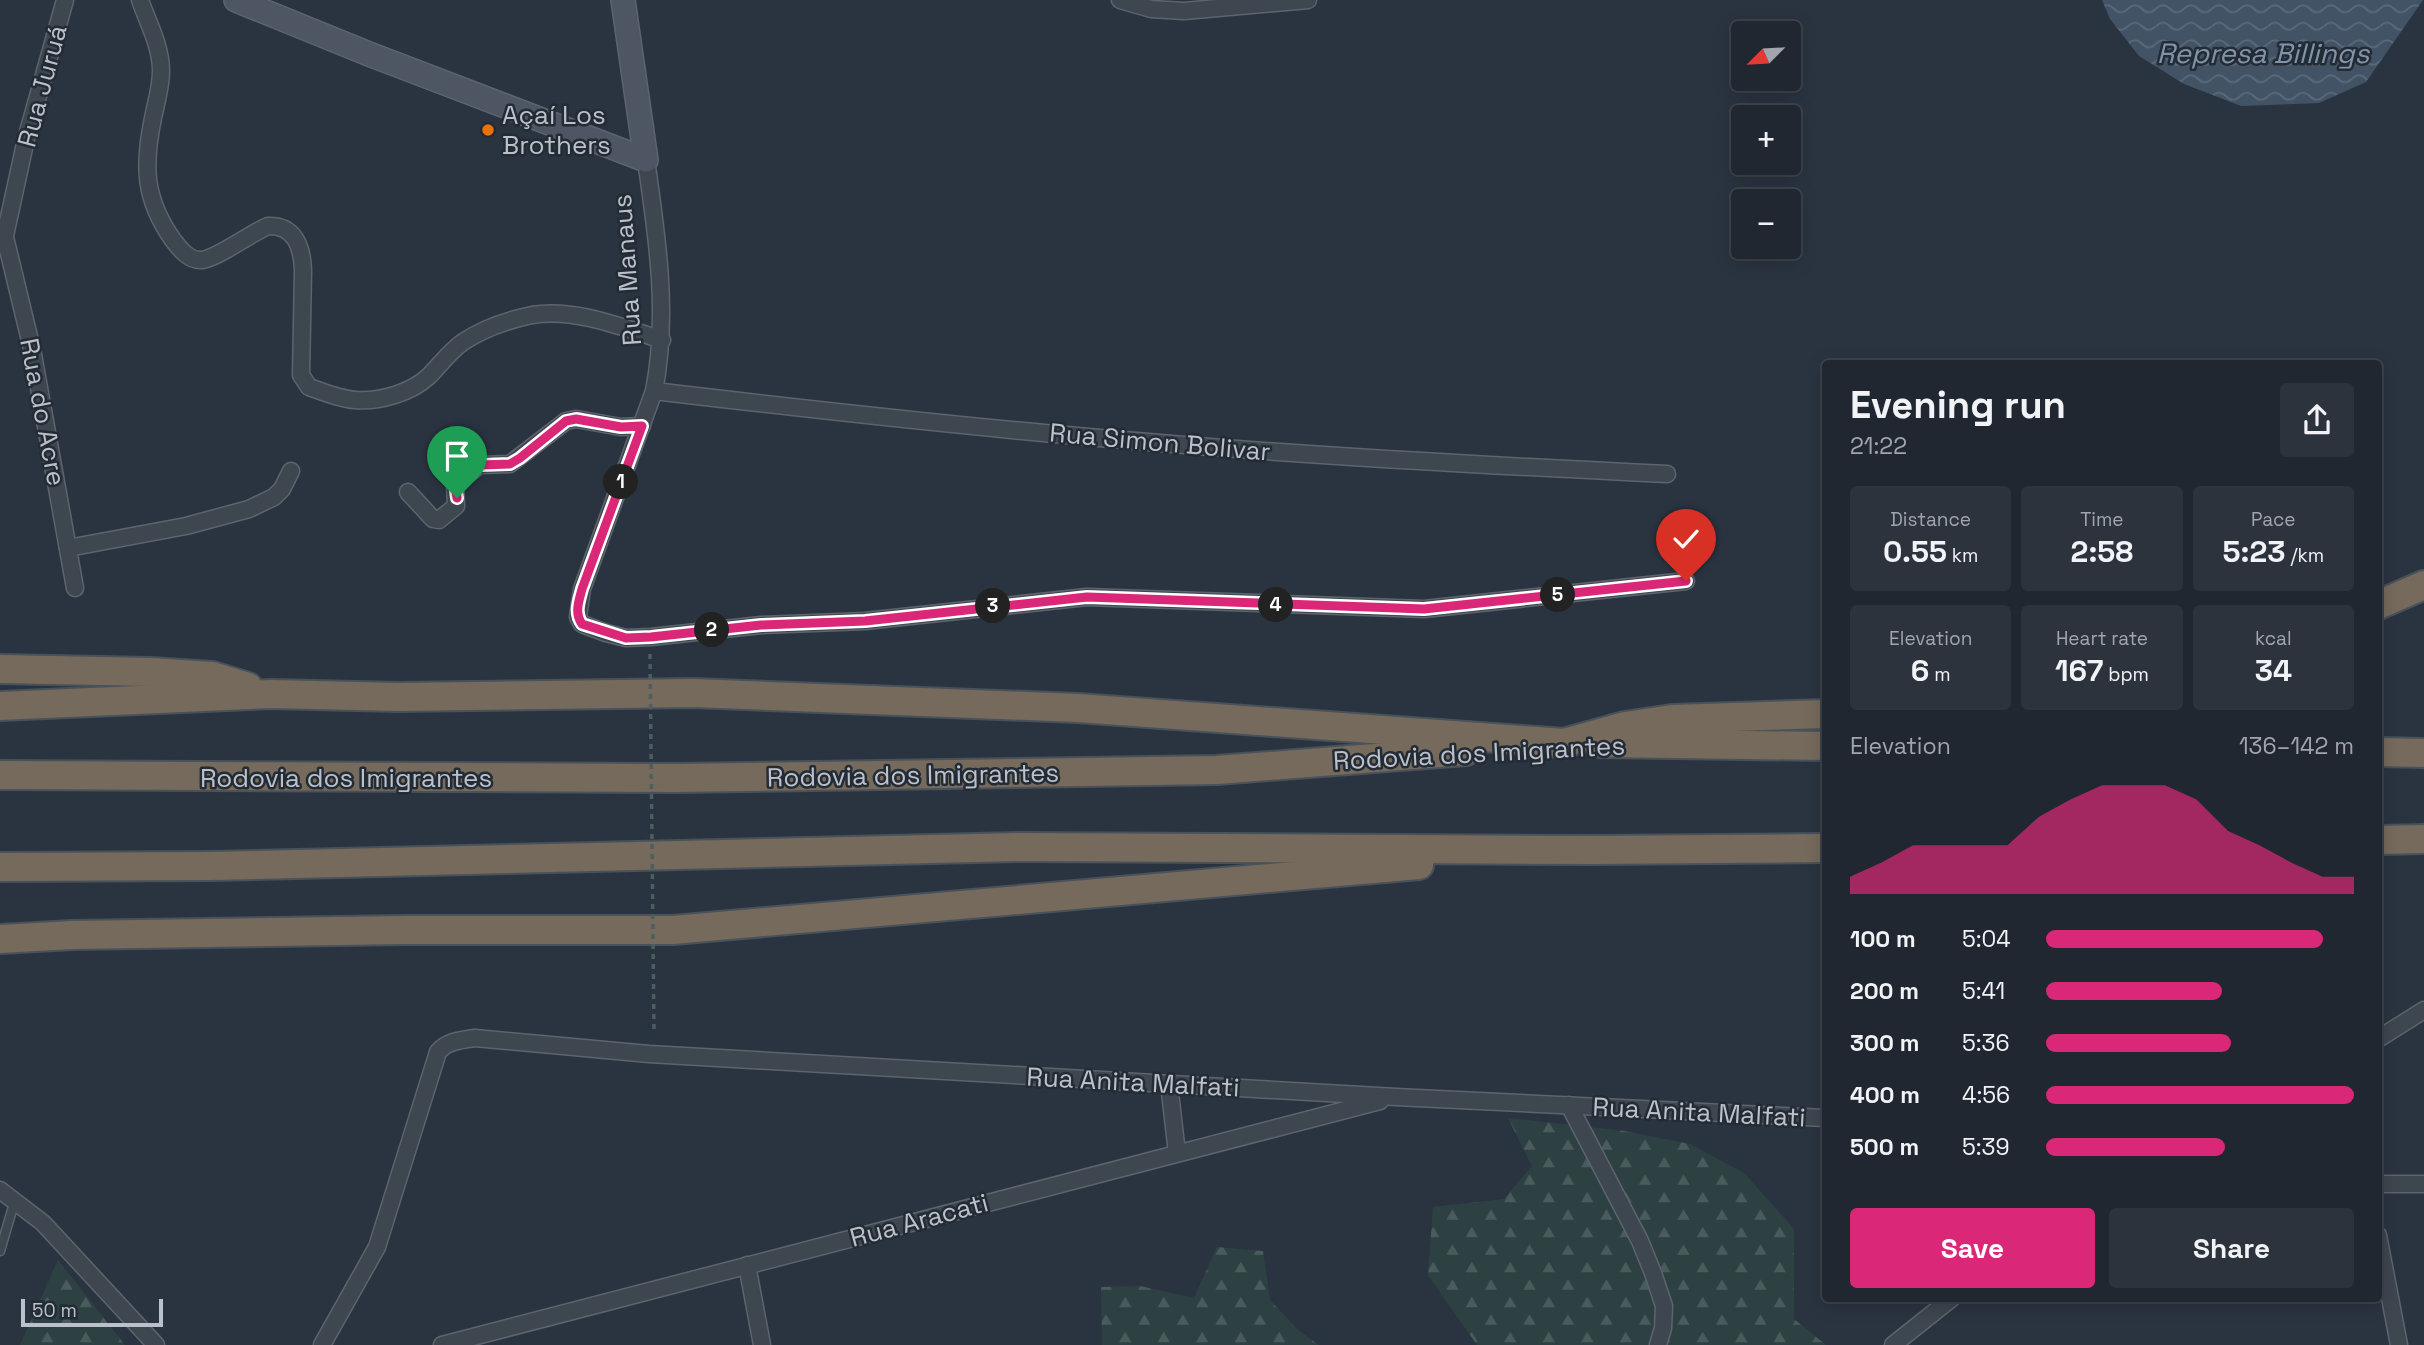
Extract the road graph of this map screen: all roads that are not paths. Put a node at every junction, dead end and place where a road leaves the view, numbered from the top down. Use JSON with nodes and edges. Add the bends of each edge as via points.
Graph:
{"nodes":[{"id":1,"x":65,"y":0,"type":"edge"},
{"id":2,"x":140,"y":0,"type":"edge"},
{"id":3,"x":236,"y":0,"type":"edge"},
{"id":4,"x":623,"y":0,"type":"edge"},
{"id":5,"x":1120,"y":0,"type":"edge"},
{"id":6,"x":1308,"y":0,"type":"edge"},
{"id":7,"x":646,"y":160,"type":"junction"},
{"id":8,"x":3,"y":236,"type":"edge"},
{"id":9,"x":0,"y":254,"type":"edge"},
{"id":10,"x":662,"y":340,"type":"junction"},
{"id":11,"x":654,"y":391,"type":"junction"},
{"id":12,"x":642,"y":426,"type":"junction"},
{"id":13,"x":291,"y":471,"type":"dead end"},
{"id":14,"x":1667,"y":474,"type":"dead end"},
{"id":15,"x":408,"y":492,"type":"dead end"},
{"id":16,"x":68,"y":548,"type":"junction"},
{"id":17,"x":1686,"y":581,"type":"dead end"},
{"id":18,"x":2424,"y":585,"type":"edge"},
{"id":19,"x":75,"y":588,"type":"dead end"},
{"id":20,"x":2382,"y":603,"type":"edge"},
{"id":21,"x":0,"y":669,"type":"edge"},
{"id":22,"x":271,"y":694,"type":"junction"},
{"id":23,"x":0,"y":706,"type":"edge"},
{"id":24,"x":1822,"y":714,"type":"edge"},
{"id":25,"x":1564,"y":743,"type":"junction"},
{"id":26,"x":1822,"y":746,"type":"edge"},
{"id":27,"x":2382,"y":752,"type":"edge"},
{"id":28,"x":2424,"y":753,"type":"edge"},
{"id":29,"x":0,"y":775,"type":"edge"},
{"id":30,"x":2424,"y":839,"type":"edge"},
{"id":31,"x":2382,"y":840,"type":"edge"},
{"id":32,"x":1822,"y":848,"type":"edge"},
{"id":33,"x":1592,"y":850,"type":"junction"},
{"id":34,"x":0,"y":867,"type":"edge"},
{"id":35,"x":0,"y":939,"type":"edge"},
{"id":36,"x":2424,"y":1010,"type":"edge"},
{"id":37,"x":2382,"y":1036,"type":"edge"},
{"id":38,"x":1169,"y":1084,"type":"junction"},
{"id":39,"x":1396,"y":1097,"type":"junction"},
{"id":40,"x":1569,"y":1105,"type":"junction"},
{"id":41,"x":1822,"y":1118,"type":"edge"},
{"id":42,"x":1177,"y":1153,"type":"junction"},
{"id":43,"x":2382,"y":1184,"type":"edge"},
{"id":44,"x":2424,"y":1184,"type":"edge"},
{"id":45,"x":0,"y":1190,"type":"edge"},
{"id":46,"x":16,"y":1200,"type":"junction"},
{"id":47,"x":0,"y":1251,"type":"edge"},
{"id":48,"x":2382,"y":1256,"type":"edge"},
{"id":49,"x":747,"y":1265,"type":"junction"},
{"id":50,"x":1947,"y":1302,"type":"edge"},
{"id":51,"x":156,"y":1345,"type":"edge"},
{"id":52,"x":322,"y":1345,"type":"edge"},
{"id":53,"x":442,"y":1345,"type":"edge"},
{"id":54,"x":762,"y":1345,"type":"edge"},
{"id":55,"x":1658,"y":1345,"type":"edge"},
{"id":56,"x":1893,"y":1345,"type":"edge"},
{"id":57,"x":2399,"y":1345,"type":"edge"}],
"edges":[{"from":1,"to":8,"type":"street","name":"Rua Juruá"},
{"from":2,"to":10,"type":"street","via":[[155,39],[161,74],[147,162],[154,208],[179,248],[195,259],[208,258],[268,226],[278,225],[296,237],[303,256],[301,375],[309,387],[351,400],[402,392],[427,378],[461,343],[498,324],[533,315],[570,316]]},
{"from":3,"to":7,"type":"street"},
{"from":4,"to":7,"type":"street","name":"Rua Manaus"},
{"from":5,"to":6,"type":"street","via":[[1151,9],[1184,11]]},
{"from":7,"to":10,"type":"street","name":"Rua Manaus","via":[[657,233]]},
{"from":8,"to":9,"type":"street","name":"Rua Juruá"},
{"from":8,"to":16,"type":"street","name":"Rua do Acre","via":[[32,349]]},
{"from":10,"to":11,"type":"street","name":"Rua Manaus"},
{"from":11,"to":12,"type":"street","name":"Rua Manaus"},
{"from":11,"to":14,"type":"street","name":"Rua Simon Bolivar","via":[[1160,443]]},
{"from":12,"to":15,"type":"street","via":[[566,421],[510,464],[480,465],[464,476],[455,484],[456,506],[439,520]]},
{"from":12,"to":17,"type":"street","name":"Rua Manaus","via":[[578,609],[579,620],[589,628],[626,638],[865,621],[1087,597],[1424,609]]},
{"from":13,"to":16,"type":"street","via":[[274,497],[249,509]]},
{"from":16,"to":19,"type":"street","name":"Rua do Acre"},
{"from":18,"to":20,"type":"highway"},
{"from":21,"to":22,"type":"highway","via":[[212,676]]},
{"from":22,"to":23,"type":"highway"},
{"from":22,"to":25,"type":"highway","via":[[399,698],[720,694],[1078,709]]},
{"from":24,"to":25,"type":"highway","via":[[1672,719]]},
{"from":25,"to":26,"type":"highway","name":"Rodovia dos Imigrantes"},
{"from":25,"to":29,"type":"highway","name":"Rodovia dos Imigrantes","via":[[1217,770],[675,778]]},
{"from":27,"to":28,"type":"highway"},
{"from":30,"to":31,"type":"highway"},
{"from":32,"to":33,"type":"highway"},
{"from":33,"to":34,"type":"highway","via":[[1020,847]]},
{"from":33,"to":35,"type":"highway","via":[[673,930],[390,930]]},
{"from":36,"to":37,"type":"street"},
{"from":38,"to":39,"type":"street","name":"Rua Anita Malfati"},
{"from":38,"to":42,"type":"street"},
{"from":38,"to":52,"type":"street","name":"Rua Anita Malfati","via":[[459,1040],[438,1052],[377,1247]]},
{"from":39,"to":40,"type":"street","name":"Rua Anita Malfati"},
{"from":39,"to":42,"type":"street","name":"Rua Aracati"},
{"from":40,"to":41,"type":"street","name":"Rua Anita Malfati"},
{"from":40,"to":55,"type":"street","via":[[1653,1273],[1664,1306]]},
{"from":42,"to":49,"type":"street","name":"Rua Aracati"},
{"from":43,"to":44,"type":"street"},
{"from":45,"to":46,"type":"street"},
{"from":46,"to":47,"type":"lane"},
{"from":46,"to":51,"type":"street"},
{"from":48,"to":57,"type":"street"},
{"from":49,"to":53,"type":"street","name":"Rua Aracati"},
{"from":49,"to":54,"type":"street"},
{"from":50,"to":56,"type":"street"}]}
